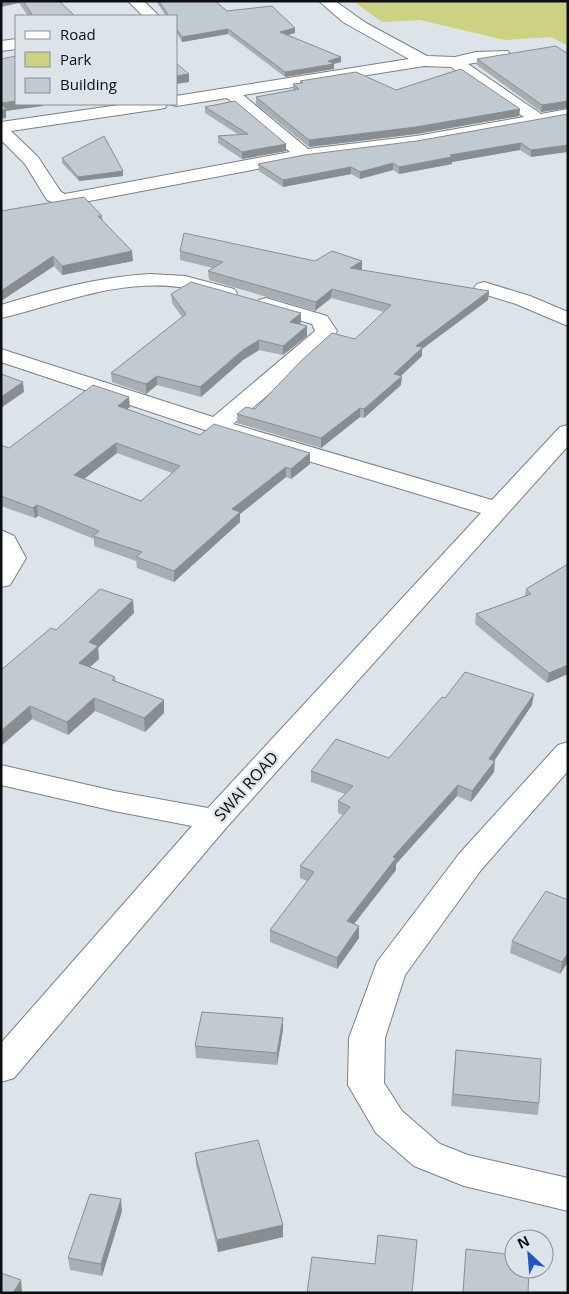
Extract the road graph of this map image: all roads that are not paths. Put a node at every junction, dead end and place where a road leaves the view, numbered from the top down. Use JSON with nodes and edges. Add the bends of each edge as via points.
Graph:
{"nodes":[{"id":1,"x":134,"y":1,"type":"edge"},
{"id":2,"x":326,"y":1,"type":"edge"},
{"id":3,"x":151,"y":15,"type":"edge"},
{"id":4,"x":15,"y":44,"type":"edge"},
{"id":5,"x":1,"y":46,"type":"edge"},
{"id":6,"x":502,"y":54,"type":"edge"},
{"id":7,"x":424,"y":61,"type":"junction"},
{"id":8,"x":455,"y":62,"type":"junction"},
{"id":9,"x":230,"y":93,"type":"junction"},
{"id":10,"x":178,"y":101,"type":"edge"},
{"id":11,"x":152,"y":105,"type":"edge"},
{"id":12,"x":568,"y":114,"type":"edge"},
{"id":13,"x":538,"y":119,"type":"junction"},
{"id":14,"x":1,"y":129,"type":"edge"},
{"id":15,"x":304,"y":155,"type":"junction"},
{"id":16,"x":484,"y":288,"type":"edge"},
{"id":17,"x":1,"y":312,"type":"edge"},
{"id":18,"x":568,"y":320,"type":"edge"},
{"id":19,"x":1,"y":355,"type":"edge"},
{"id":20,"x":216,"y":426,"type":"junction"},
{"id":21,"x":568,"y":432,"type":"edge"},
{"id":22,"x":495,"y":509,"type":"junction"},
{"id":23,"x":1,"y":538,"type":"edge"},
{"id":24,"x":1,"y":579,"type":"edge"},
{"id":25,"x":568,"y":752,"type":"edge"},
{"id":26,"x":3,"y":779,"type":"edge"},
{"id":27,"x":215,"y":820,"type":"junction"},
{"id":28,"x":1,"y":1068,"type":"edge"},
{"id":29,"x":568,"y":1195,"type":"edge"}],
"edges":[{"from":1,"to":3,"type":"street"},
{"from":2,"to":7,"type":"street","via":[[336,11]]},
{"from":4,"to":5,"type":"street"},
{"from":6,"to":8,"type":"street"},
{"from":7,"to":8,"type":"street"},
{"from":7,"to":9,"type":"street"},
{"from":8,"to":13,"type":"street"},
{"from":9,"to":10,"type":"street"},
{"from":9,"to":15,"type":"street"},
{"from":11,"to":14,"type":"street"},
{"from":12,"to":13,"type":"street"},
{"from":13,"to":15,"type":"street","via":[[416,141]]},
{"from":14,"to":15,"type":"street","via":[[32,161],[54,196],[63,200]]},
{"from":16,"to":18,"type":"street"},
{"from":17,"to":20,"type":"street","via":[[80,290],[169,280],[189,282],[320,320],[326,331],[319,341]]},
{"from":19,"to":20,"type":"street"},
{"from":20,"to":22,"type":"street"},
{"from":21,"to":22,"type":"street","name":"SWAI ROAD"},
{"from":22,"to":27,"type":"street","name":"SWAI ROAD"},
{"from":23,"to":24,"type":"street","via":[[13,558]]},
{"from":25,"to":29,"type":"street","via":[[470,862],[389,971],[367,1038],[366,1085],[390,1122],[426,1155],[464,1170]]},
{"from":26,"to":27,"type":"street"},
{"from":27,"to":28,"type":"street","name":"SWAI ROAD"}]}
